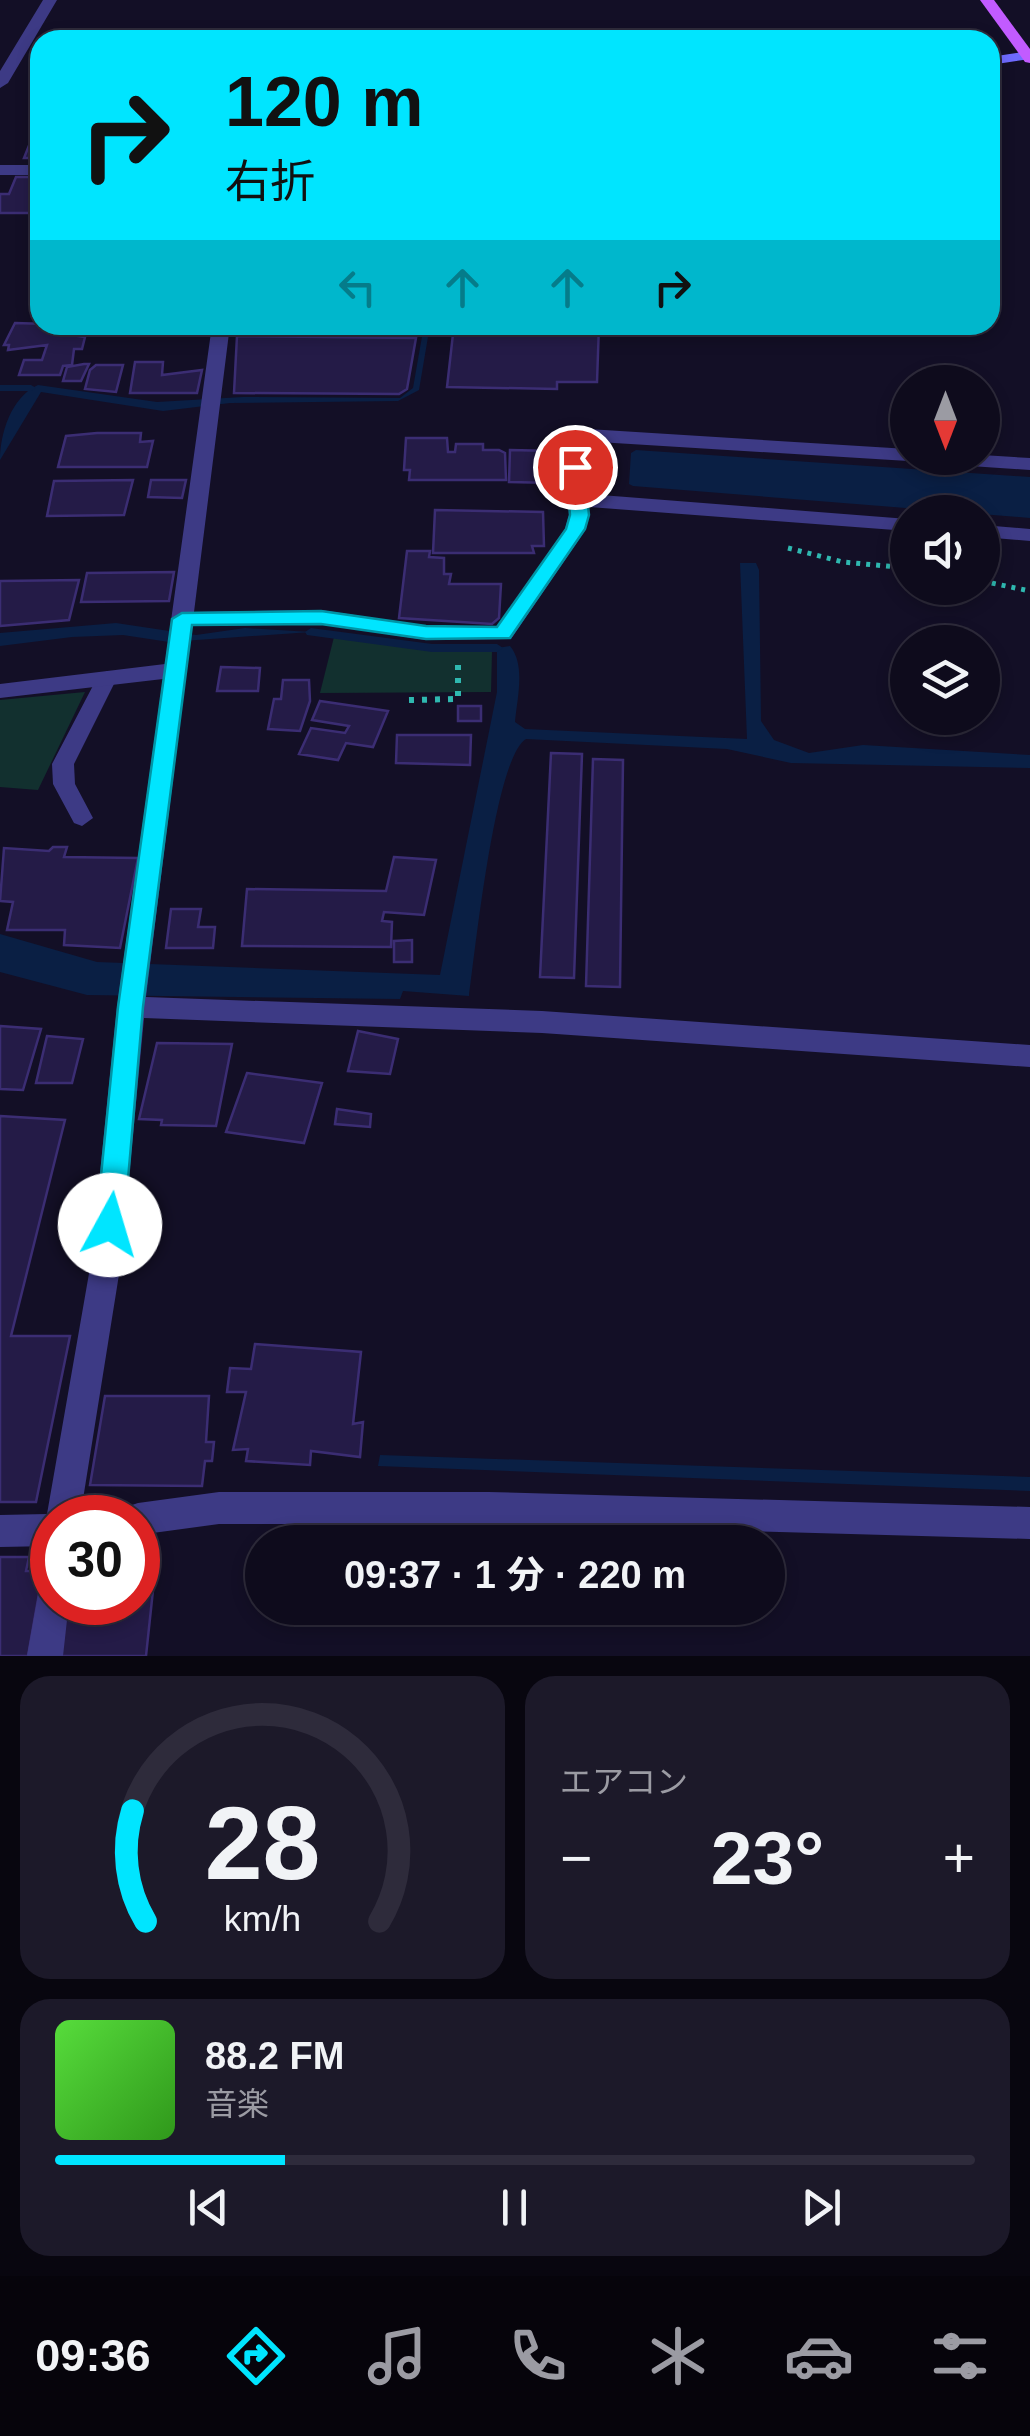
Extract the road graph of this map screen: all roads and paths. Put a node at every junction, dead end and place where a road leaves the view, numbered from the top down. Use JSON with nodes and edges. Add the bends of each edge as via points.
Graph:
{"nodes":[{"id":1,"x":50,"y":0,"type":"edge"},
{"id":2,"x":987,"y":0,"type":"edge"},
{"id":3,"x":32,"y":30,"type":"edge"},
{"id":4,"x":30,"y":33,"type":"edge"},
{"id":5,"x":1029,"y":56,"type":"edge"},
{"id":6,"x":1000,"y":60,"type":"edge"},
{"id":7,"x":0,"y":82,"type":"edge"},
{"id":8,"x":0,"y":170,"type":"edge"},
{"id":9,"x":30,"y":170,"type":"edge"},
{"id":10,"x":220,"y":335,"type":"edge"},
{"id":11,"x":890,"y":454,"type":"edge"},
{"id":12,"x":1000,"y":462,"type":"edge"},
{"id":13,"x":1030,"y":464,"type":"edge"},
{"id":14,"x":579,"y":500,"type":"junction"},
{"id":15,"x":890,"y":524,"type":"edge"},
{"id":16,"x":1000,"y":532,"type":"edge"},
{"id":17,"x":1030,"y":535,"type":"edge"},
{"id":18,"x":1000,"y":585,"type":"edge"},
{"id":19,"x":1030,"y":591,"type":"edge"},
{"id":20,"x":182,"y":619,"type":"junction"},
{"id":21,"x":458,"y":633,"type":"junction"},
{"id":22,"x":176,"y":670,"type":"junction"},
{"id":23,"x":107,"y":678,"type":"junction"},
{"id":24,"x":0,"y":692,"type":"edge"},
{"id":25,"x":409,"y":700,"type":"dead end"},
{"id":26,"x":82,"y":818,"type":"dead end"},
{"id":27,"x":131,"y":1007,"type":"junction"},
{"id":28,"x":1030,"y":1056,"type":"edge"},
{"id":29,"x":67,"y":1495,"type":"edge"},
{"id":30,"x":160,"y":1516,"type":"edge"},
{"id":31,"x":1030,"y":1523,"type":"edge"},
{"id":32,"x":0,"y":1530,"type":"edge"},
{"id":33,"x":30,"y":1530,"type":"edge"},
{"id":34,"x":48,"y":1625,"type":"edge"},
{"id":35,"x":44,"y":1656,"type":"edge"}],
"edges":[{"from":1,"to":3,"type":"street"},
{"from":2,"to":5,"type":"main road"},
{"from":4,"to":7,"type":"street"},
{"from":5,"to":6,"type":"street"},
{"from":8,"to":9,"type":"street"},
{"from":10,"to":20,"type":"street"},
{"from":11,"to":14,"type":"street","via":[[572,434]]},
{"from":12,"to":13,"type":"street"},
{"from":14,"to":15,"type":"street"},
{"from":14,"to":21,"type":"street","via":[[575,529],[503,634]]},
{"from":16,"to":17,"type":"street"},
{"from":18,"to":19,"type":"path"},
{"from":20,"to":21,"type":"street","via":[[321,618]]},
{"from":20,"to":22,"type":"street"},
{"from":21,"to":25,"type":"path","via":[[458,699]]},
{"from":22,"to":23,"type":"street"},
{"from":22,"to":27,"type":"street"},
{"from":23,"to":24,"type":"street"},
{"from":23,"to":26,"type":"lane","via":[[63,764],[64,784]]},
{"from":27,"to":28,"type":"street","via":[[542,1022]]},
{"from":27,"to":29,"type":"street","via":[[106,1262]]},
{"from":30,"to":31,"type":"street","via":[[219,1508],[488,1508]]},
{"from":32,"to":33,"type":"street"},
{"from":34,"to":35,"type":"street"}]}
